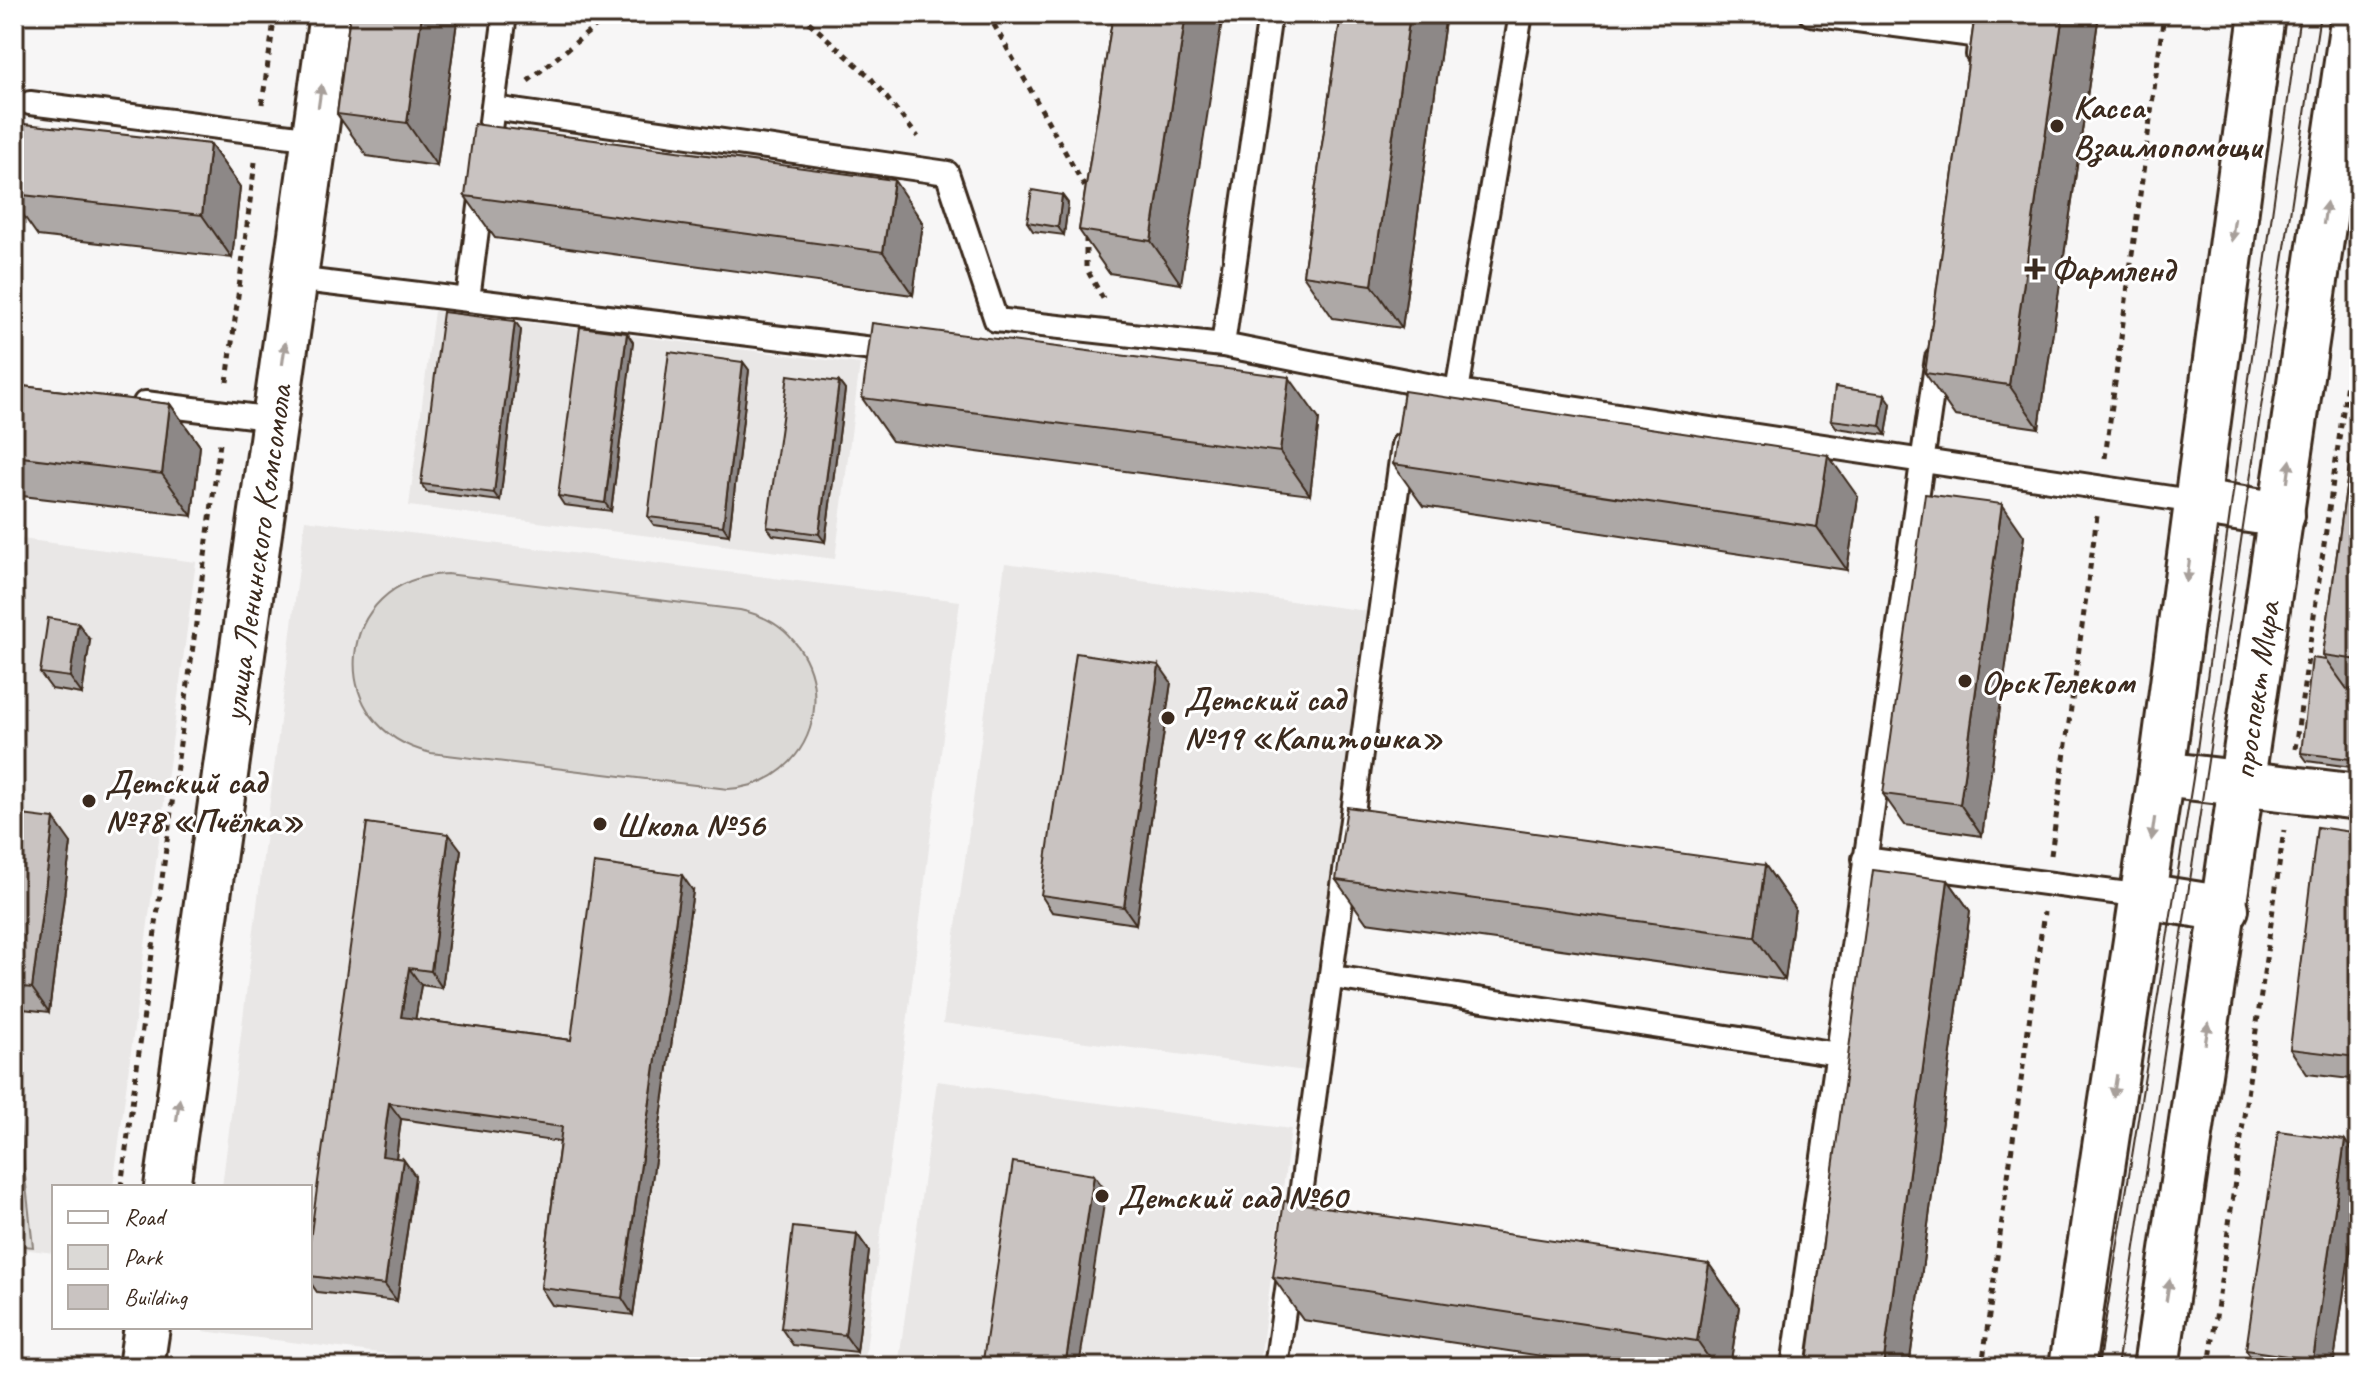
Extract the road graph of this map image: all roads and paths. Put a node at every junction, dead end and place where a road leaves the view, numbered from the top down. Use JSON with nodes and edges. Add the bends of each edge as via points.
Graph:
{"nodes":[{"id":1,"x":275,"y":14,"type":"edge"},
{"id":2,"x":332,"y":14,"type":"edge"},
{"id":3,"x":505,"y":14,"type":"edge"},
{"id":4,"x":611,"y":14,"type":"edge"},
{"id":5,"x":800,"y":14,"type":"edge"},
{"id":6,"x":988,"y":14,"type":"edge"},
{"id":7,"x":1270,"y":14,"type":"edge"},
{"id":8,"x":1521,"y":14,"type":"edge"},
{"id":9,"x":1811,"y":14,"type":"edge"},
{"id":10,"x":2164,"y":14,"type":"edge"},
{"id":11,"x":2262,"y":14,"type":"edge"},
{"id":12,"x":2354,"y":14,"type":"edge"},
{"id":13,"x":1974,"y":83,"type":"edge"},
{"id":14,"x":30,"y":103,"type":"dead end"},
{"id":15,"x":493,"y":108,"type":"junction"},
{"id":16,"x":259,"y":132,"type":"junction"},
{"id":17,"x":314,"y":139,"type":"junction"},
{"id":18,"x":947,"y":173,"type":"junction"},
{"id":19,"x":1087,"y":205,"type":"edge"},
{"id":20,"x":1086,"y":221,"type":"edge"},
{"id":21,"x":295,"y":279,"type":"junction"},
{"id":22,"x":468,"y":299,"type":"junction"},
{"id":23,"x":1123,"y":334,"type":"junction"},
{"id":24,"x":1940,"y":337,"type":"edge"},
{"id":25,"x":1223,"y":345,"type":"junction"},
{"id":26,"x":873,"y":349,"type":"edge"},
{"id":27,"x":1411,"y":381,"type":"junction"},
{"id":28,"x":1457,"y":391,"type":"junction"},
{"id":29,"x":119,"y":400,"type":"edge"},
{"id":30,"x":223,"y":413,"type":"junction"},
{"id":31,"x":275,"y":419,"type":"junction"},
{"id":32,"x":1923,"y":463,"type":"junction"},
{"id":33,"x":2101,"y":488,"type":"junction"},
{"id":34,"x":2197,"y":502,"type":"junction"},
{"id":35,"x":2282,"y":515,"type":"junction"},
{"id":36,"x":2161,"y":774,"type":"junction"},
{"id":37,"x":2244,"y":784,"type":"junction"},
{"id":38,"x":2359,"y":797,"type":"edge"},
{"id":39,"x":1864,"y":859,"type":"junction"},
{"id":40,"x":2047,"y":884,"type":"junction"},
{"id":41,"x":2143,"y":896,"type":"junction"},
{"id":42,"x":2226,"y":909,"type":"junction"},
{"id":43,"x":1333,"y":977,"type":"junction"},
{"id":44,"x":142,"y":1039,"type":"junction"},
{"id":45,"x":132,"y":1040,"type":"dead end"},
{"id":46,"x":1838,"y":1054,"type":"junction"},
{"id":47,"x":121,"y":1185,"type":"edge"},
{"id":48,"x":167,"y":1185,"type":"edge"},
{"id":49,"x":147,"y":1329,"type":"edge"},
{"id":50,"x":141,"y":1367,"type":"edge"},
{"id":51,"x":1276,"y":1367,"type":"edge"},
{"id":52,"x":1793,"y":1367,"type":"edge"},
{"id":53,"x":1982,"y":1367,"type":"edge"},
{"id":54,"x":2072,"y":1367,"type":"edge"},
{"id":55,"x":2156,"y":1367,"type":"edge"}],
"edges":[{"from":1,"to":16,"type":"path"},
{"from":17,"to":2,"type":"main road","name":"улица Ленинского Комсомола","one_way":true},
{"from":3,"to":15,"type":"lane"},
{"from":4,"to":15,"type":"path"},
{"from":5,"to":18,"type":"path","via":[[870,77]]},
{"from":6,"to":19,"type":"path","via":[[1087,189]]},
{"from":7,"to":25,"type":"lane"},
{"from":8,"to":28,"type":"lane"},
{"from":9,"to":13,"type":"lane","via":[[1980,36]]},
{"from":10,"to":33,"type":"path"},
{"from":11,"to":34,"type":"main road","one_way":true},
{"from":35,"to":12,"type":"main road","name":"проспект Мира","one_way":true},
{"from":14,"to":16,"type":"lane"},
{"from":15,"to":18,"type":"lane"},
{"from":15,"to":22,"type":"lane"},
{"from":16,"to":17,"type":"lane"},
{"from":16,"to":30,"type":"path"},
{"from":17,"to":21,"type":"main road","name":"улица Ленинского Комсомола"},
{"from":18,"to":23,"type":"lane","via":[[996,320]]},
{"from":20,"to":23,"type":"path","via":[[1086,268]]},
{"from":21,"to":22,"type":"lane"},
{"from":31,"to":21,"type":"main road","name":"улица Ленинского Комсомола","one_way":true},
{"from":22,"to":26,"type":"lane"},
{"from":23,"to":25,"type":"lane"},
{"from":24,"to":32,"type":"lane"},
{"from":25,"to":27,"type":"lane"},
{"from":27,"to":28,"type":"lane"},
{"from":27,"to":43,"type":"lane"},
{"from":28,"to":32,"type":"lane"},
{"from":29,"to":30,"type":"lane"},
{"from":30,"to":31,"type":"lane"},
{"from":30,"to":44,"type":"path"},
{"from":48,"to":31,"type":"main road","name":"улица Ленинского Комсомола","one_way":true},
{"from":32,"to":33,"type":"lane"},
{"from":32,"to":39,"type":"lane"},
{"from":33,"to":34,"type":"lane"},
{"from":33,"to":40,"type":"path"},
{"from":34,"to":35,"type":"main road"},
{"from":34,"to":36,"type":"main road","one_way":true},
{"from":35,"to":37,"type":"main road","name":"проспект Мира"},
{"from":36,"to":37,"type":"main road"},
{"from":36,"to":41,"type":"main road","one_way":true},
{"from":37,"to":38,"type":"main road"},
{"from":37,"to":42,"type":"main road","name":"проспект Мира"},
{"from":39,"to":40,"type":"lane"},
{"from":39,"to":46,"type":"lane"},
{"from":40,"to":41,"type":"lane"},
{"from":40,"to":53,"type":"path"},
{"from":41,"to":42,"type":"main road"},
{"from":41,"to":54,"type":"main road","one_way":true},
{"from":55,"to":42,"type":"main road","name":"проспект Мира","one_way":true},
{"from":43,"to":46,"type":"lane"},
{"from":43,"to":51,"type":"lane"},
{"from":44,"to":45,"type":"path"},
{"from":44,"to":47,"type":"path"},
{"from":46,"to":52,"type":"lane"},
{"from":49,"to":50,"type":"main road"}]}
